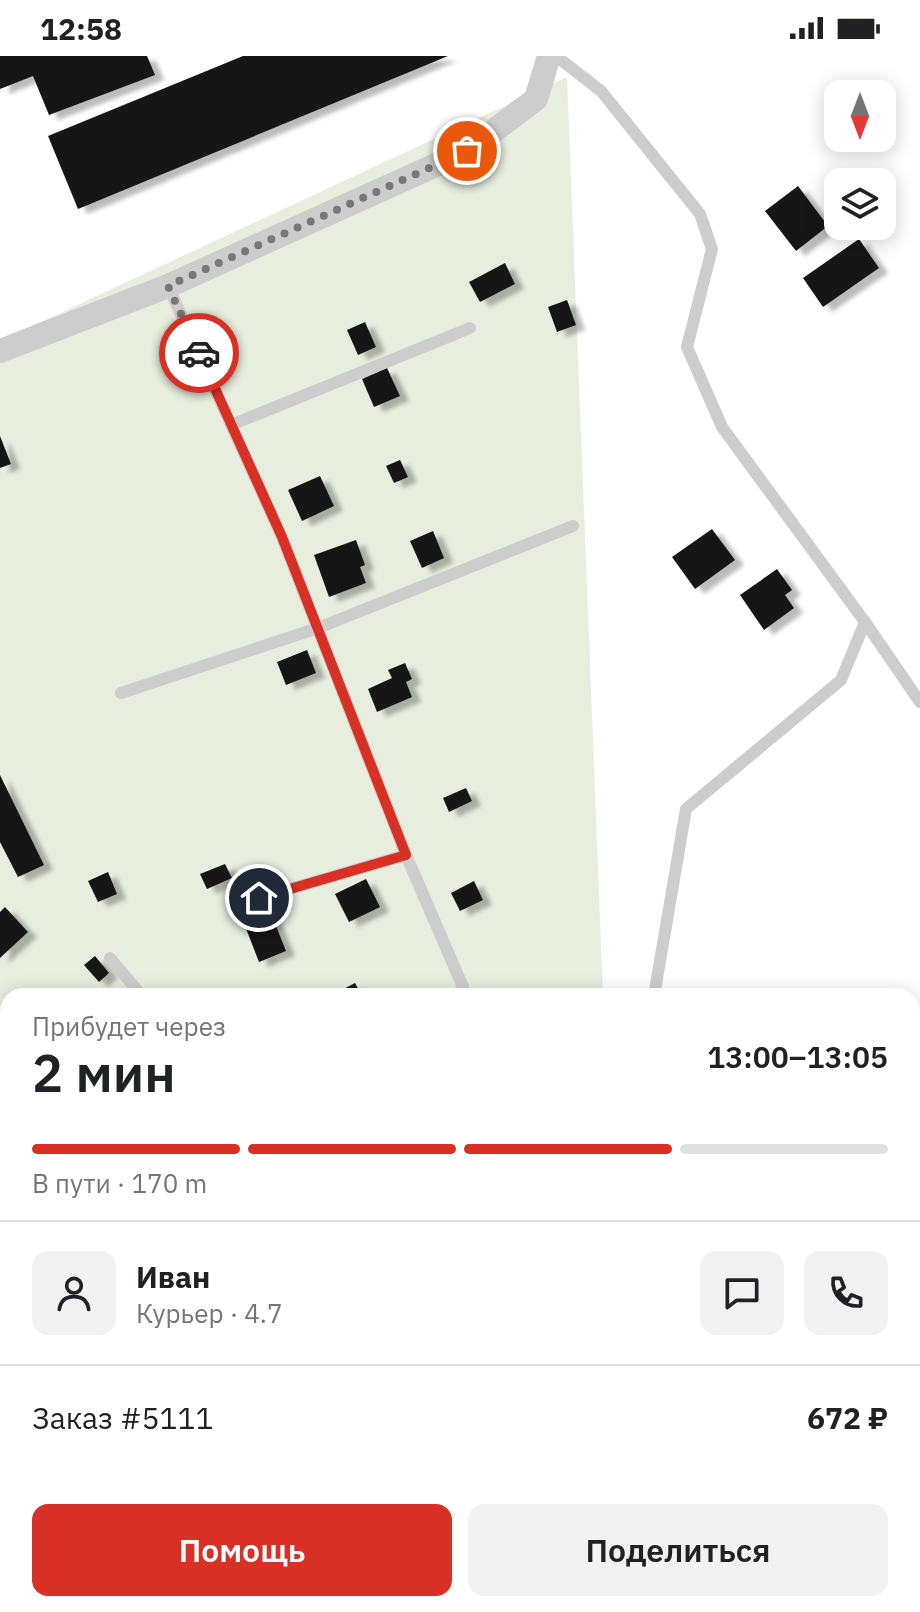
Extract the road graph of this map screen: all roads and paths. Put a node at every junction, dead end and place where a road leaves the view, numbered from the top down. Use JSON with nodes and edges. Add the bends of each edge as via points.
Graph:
{"nodes":[{"id":1,"x":549,"y":56,"type":"edge"},
{"id":2,"x":556,"y":56,"type":"edge"},
{"id":3,"x":168,"y":286,"type":"junction"},
{"id":4,"x":470,"y":328,"type":"dead end"},
{"id":5,"x":0,"y":351,"type":"edge"},
{"id":6,"x":231,"y":425,"type":"junction"},
{"id":7,"x":573,"y":526,"type":"dead end"},
{"id":8,"x":865,"y":622,"type":"junction"},
{"id":9,"x":318,"y":628,"type":"junction"},
{"id":10,"x":121,"y":693,"type":"dead end"},
{"id":11,"x":920,"y":702,"type":"edge"},
{"id":12,"x":406,"y":855,"type":"junction"},
{"id":13,"x":259,"y":898,"type":"dead end"},
{"id":14,"x":110,"y":958,"type":"dead end"},
{"id":15,"x":135,"y":988,"type":"edge"},
{"id":16,"x":461,"y":988,"type":"edge"},
{"id":17,"x":655,"y":988,"type":"edge"}],
"edges":[{"from":1,"to":3,"type":"street","via":[[536,99],[467,151]]},
{"from":2,"to":8,"type":"lane","via":[[601,91],[700,214],[712,249],[687,347],[722,427]]},
{"from":3,"to":5,"type":"street"},
{"from":3,"to":6,"type":"lane"},
{"from":4,"to":6,"type":"lane"},
{"from":6,"to":9,"type":"lane"},
{"from":7,"to":9,"type":"lane"},
{"from":8,"to":11,"type":"lane"},
{"from":8,"to":17,"type":"lane","via":[[841,680],[686,809]]},
{"from":9,"to":10,"type":"lane"},
{"from":9,"to":12,"type":"lane"},
{"from":12,"to":13,"type":"lane"},
{"from":12,"to":16,"type":"lane"},
{"from":14,"to":15,"type":"lane"}]}
